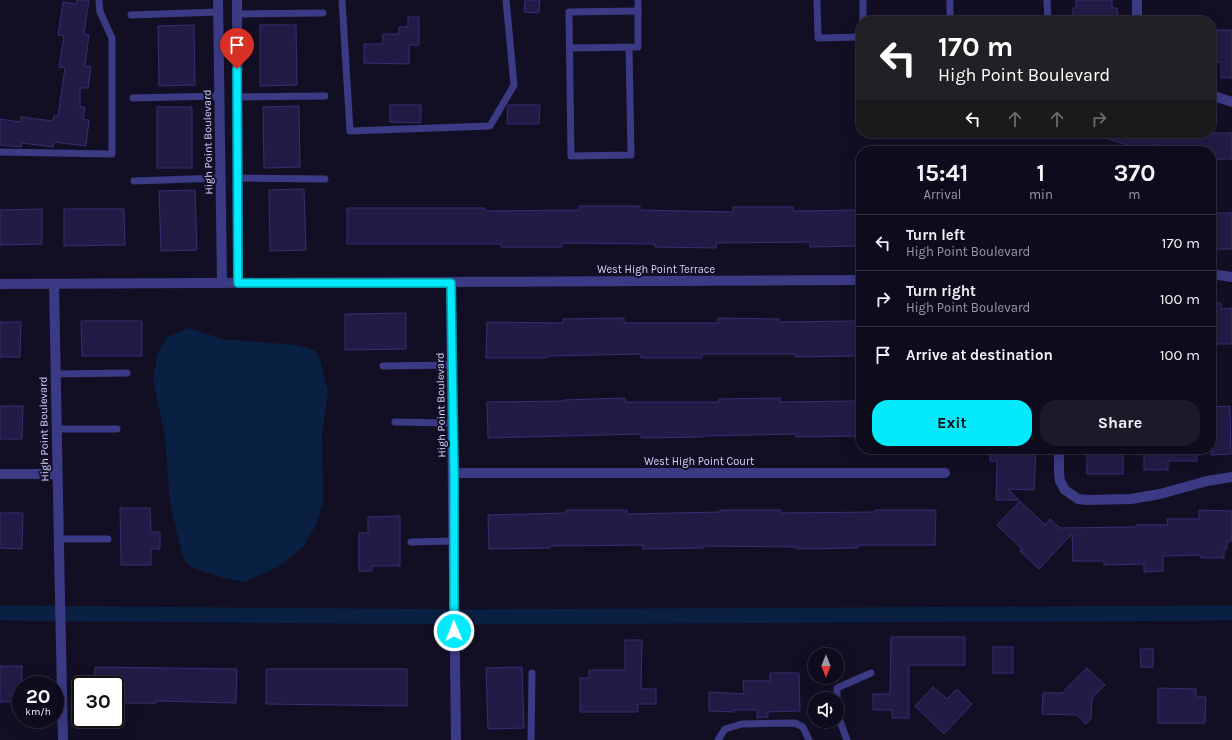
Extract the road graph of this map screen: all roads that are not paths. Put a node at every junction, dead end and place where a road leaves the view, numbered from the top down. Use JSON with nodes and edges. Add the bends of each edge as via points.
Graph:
{"nodes":[{"id":1,"x":99,"y":0,"type":"edge"},
{"id":2,"x":218,"y":0,"type":"edge"},
{"id":3,"x":237,"y":0,"type":"edge"},
{"id":4,"x":342,"y":0,"type":"edge"},
{"id":5,"x":506,"y":0,"type":"edge"},
{"id":6,"x":638,"y":0,"type":"edge"},
{"id":7,"x":817,"y":0,"type":"edge"},
{"id":8,"x":863,"y":0,"type":"edge"},
{"id":9,"x":950,"y":0,"type":"edge"},
{"id":10,"x":1047,"y":0,"type":"edge"},
{"id":11,"x":1137,"y":0,"type":"edge"},
{"id":12,"x":218,"y":12,"type":"junction"},
{"id":13,"x":638,"y":12,"type":"junction"},
{"id":14,"x":322,"y":13,"type":"dead end"},
{"id":15,"x":237,"y":14,"type":"junction"},
{"id":16,"x":132,"y":15,"type":"dead end"},
{"id":17,"x":863,"y":16,"type":"edge"},
{"id":18,"x":950,"y":16,"type":"edge"},
{"id":19,"x":1048,"y":16,"type":"edge"},
{"id":20,"x":1138,"y":16,"type":"edge"},
{"id":21,"x":856,"y":37,"type":"edge"},
{"id":22,"x":629,"y":47,"type":"junction"},
{"id":23,"x":570,"y":48,"type":"junction"},
{"id":24,"x":219,"y":96,"type":"junction"},
{"id":25,"x":325,"y":96,"type":"dead end"},
{"id":26,"x":237,"y":97,"type":"junction"},
{"id":27,"x":1216,"y":97,"type":"edge"},
{"id":28,"x":133,"y":98,"type":"dead end"},
{"id":29,"x":1232,"y":102,"type":"edge"},
{"id":30,"x":0,"y":152,"type":"edge"},
{"id":31,"x":220,"y":178,"type":"junction"},
{"id":32,"x":238,"y":178,"type":"junction"},
{"id":33,"x":325,"y":179,"type":"dead end"},
{"id":34,"x":134,"y":181,"type":"dead end"},
{"id":35,"x":1216,"y":275,"type":"edge"},
{"id":36,"x":1232,"y":277,"type":"edge"},
{"id":37,"x":856,"y":280,"type":"edge"},
{"id":38,"x":222,"y":283,"type":"junction"},
{"id":39,"x":238,"y":283,"type":"junction"},
{"id":40,"x":451,"y":283,"type":"junction"},
{"id":41,"x":0,"y":284,"type":"edge"},
{"id":42,"x":54,"y":284,"type":"junction"},
{"id":43,"x":452,"y":365,"type":"junction"},
{"id":44,"x":383,"y":366,"type":"dead end"},
{"id":45,"x":127,"y":373,"type":"dead end"},
{"id":46,"x":56,"y":374,"type":"junction"},
{"id":47,"x":395,"y":422,"type":"dead end"},
{"id":48,"x":453,"y":423,"type":"junction"},
{"id":49,"x":56,"y":429,"type":"junction"},
{"id":50,"x":117,"y":429,"type":"dead end"},
{"id":51,"x":1059,"y":454,"type":"edge"},
{"id":52,"x":454,"y":473,"type":"junction"},
{"id":53,"x":945,"y":473,"type":"dead end"},
{"id":54,"x":0,"y":474,"type":"edge"},
{"id":55,"x":57,"y":474,"type":"junction"},
{"id":56,"x":1232,"y":477,"type":"edge"},
{"id":57,"x":59,"y":539,"type":"junction"},
{"id":58,"x":108,"y":539,"type":"dead end"},
{"id":59,"x":454,"y":541,"type":"junction"},
{"id":60,"x":411,"y":542,"type":"dead end"},
{"id":61,"x":532,"y":673,"type":"dead end"},
{"id":62,"x":871,"y":673,"type":"dead end"},
{"id":63,"x":837,"y":692,"type":"edge"},
{"id":64,"x":843,"y":728,"type":"edge"},
{"id":65,"x":63,"y":740,"type":"edge"},
{"id":66,"x":456,"y":740,"type":"edge"},
{"id":67,"x":531,"y":740,"type":"edge"},
{"id":68,"x":718,"y":740,"type":"edge"},
{"id":69,"x":809,"y":740,"type":"edge"},
{"id":70,"x":847,"y":740,"type":"edge"}],
"edges":[{"from":1,"to":30,"type":"lane","via":[[100,12],[112,38],[112,154]]},
{"from":2,"to":12,"type":"street","name":"High Point Boulevard"},
{"from":3,"to":15,"type":"street"},
{"from":4,"to":5,"type":"lane","via":[[350,131],[490,126],[514,85]]},
{"from":6,"to":13,"type":"lane"},
{"from":7,"to":21,"type":"lane","via":[[818,38]]},
{"from":8,"to":17,"type":"lane"},
{"from":9,"to":18,"type":"lane"},
{"from":10,"to":19,"type":"lane"},
{"from":11,"to":20,"type":"street"},
{"from":12,"to":16,"type":"lane"},
{"from":12,"to":24,"type":"street","name":"High Point Boulevard"},
{"from":13,"to":22,"type":"lane","via":[[638,47]]},
{"from":13,"to":23,"type":"lane","via":[[569,12]]},
{"from":14,"to":15,"type":"lane"},
{"from":15,"to":26,"type":"street"},
{"from":22,"to":23,"type":"lane"},
{"from":22,"to":23,"type":"lane","via":[[631,155],[571,156]]},
{"from":24,"to":28,"type":"lane"},
{"from":24,"to":31,"type":"street","name":"High Point Boulevard"},
{"from":25,"to":26,"type":"lane"},
{"from":26,"to":32,"type":"street"},
{"from":27,"to":29,"type":"street"},
{"from":31,"to":34,"type":"lane"},
{"from":31,"to":38,"type":"street","name":"High Point Boulevard"},
{"from":32,"to":33,"type":"lane"},
{"from":32,"to":39,"type":"street"},
{"from":35,"to":36,"type":"street"},
{"from":37,"to":40,"type":"street","name":"West High Point Terrace"},
{"from":38,"to":39,"type":"street"},
{"from":38,"to":42,"type":"street"},
{"from":39,"to":40,"type":"street"},
{"from":40,"to":43,"type":"street","name":"High Point Boulevard"},
{"from":41,"to":42,"type":"street"},
{"from":42,"to":46,"type":"street","name":"High Point Boulevard"},
{"from":43,"to":44,"type":"lane"},
{"from":43,"to":48,"type":"street","name":"High Point Boulevard"},
{"from":45,"to":46,"type":"lane"},
{"from":46,"to":49,"type":"street","name":"High Point Boulevard"},
{"from":47,"to":48,"type":"lane"},
{"from":48,"to":52,"type":"street","name":"High Point Boulevard"},
{"from":49,"to":50,"type":"lane"},
{"from":49,"to":55,"type":"street","name":"High Point Boulevard"},
{"from":51,"to":56,"type":"street","via":[[1060,481],[1065,490],[1078,499],[1131,499]]},
{"from":52,"to":53,"type":"street","name":"West High Point Court"},
{"from":52,"to":59,"type":"street","name":"High Point Boulevard"},
{"from":54,"to":55,"type":"street"},
{"from":55,"to":57,"type":"street","name":"High Point Boulevard"},
{"from":57,"to":58,"type":"lane"},
{"from":57,"to":65,"type":"street","name":"High Point Boulevard"},
{"from":59,"to":60,"type":"lane"},
{"from":59,"to":66,"type":"street","name":"High Point Boulevard"},
{"from":61,"to":67,"type":"lane"},
{"from":62,"to":63,"type":"lane","via":[[837,688]]},
{"from":64,"to":70,"type":"lane"},
{"from":68,"to":69,"type":"lane","via":[[725,729],[742,724],[795,723],[803,727]]}]}
